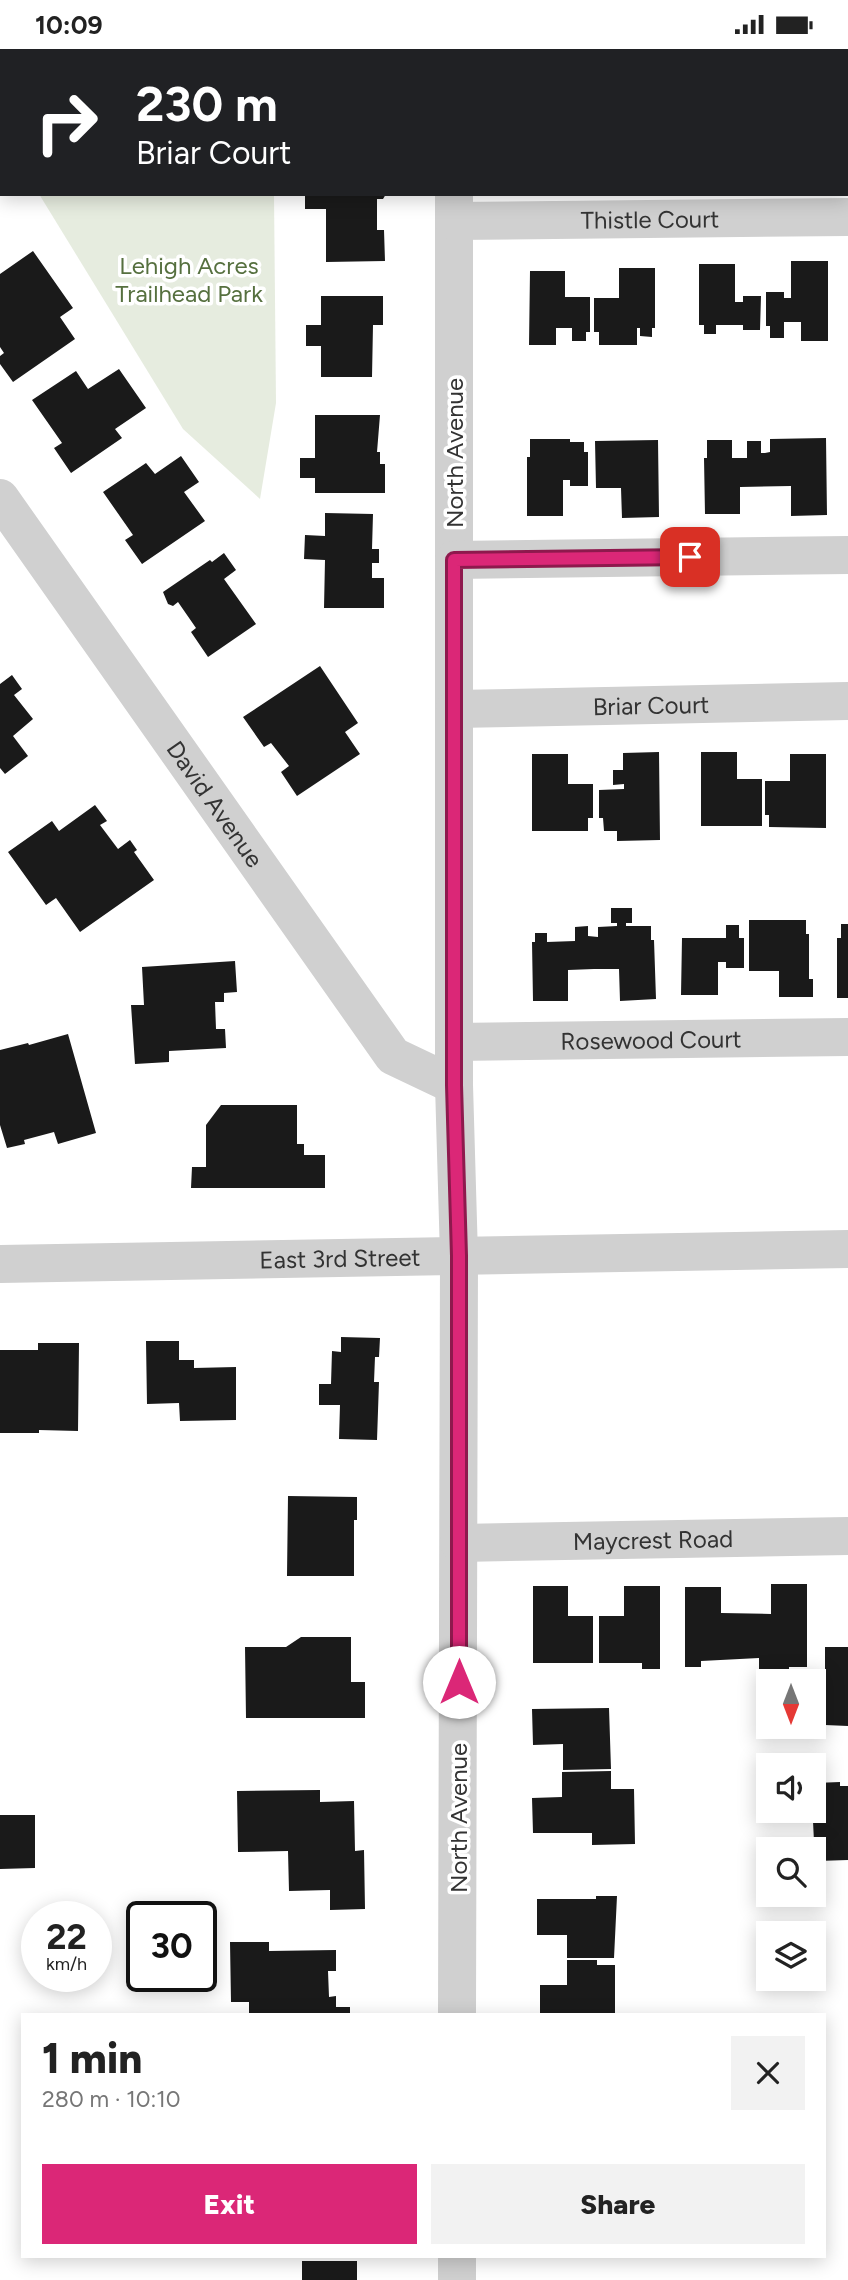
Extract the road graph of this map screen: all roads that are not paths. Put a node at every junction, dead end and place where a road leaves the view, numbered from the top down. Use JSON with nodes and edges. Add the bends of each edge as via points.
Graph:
{"nodes":[{"id":1,"x":453,"y":208,"type":"edge"},
{"id":2,"x":848,"y":217,"type":"edge"},
{"id":3,"x":0,"y":498,"type":"edge"},
{"id":4,"x":848,"y":555,"type":"edge"},
{"id":5,"x":454,"y":560,"type":"junction"},
{"id":6,"x":848,"y":701,"type":"edge"},
{"id":7,"x":455,"y":709,"type":"junction"},
{"id":8,"x":848,"y":1037,"type":"edge"},
{"id":9,"x":455,"y":1042,"type":"junction"},
{"id":10,"x":454,"y":1085,"type":"junction"},
{"id":11,"x":848,"y":1249,"type":"edge"},
{"id":12,"x":459,"y":1256,"type":"junction"},
{"id":13,"x":0,"y":1264,"type":"edge"},
{"id":14,"x":848,"y":1536,"type":"edge"},
{"id":15,"x":459,"y":1543,"type":"junction"},
{"id":16,"x":457,"y":2013,"type":"edge"},
{"id":17,"x":457,"y":2258,"type":"edge"},
{"id":18,"x":457,"y":2280,"type":"edge"}],
"edges":[{"from":1,"to":2,"type":"street","name":"Thistle Court"},
{"from":1,"to":5,"type":"street","name":"North Avenue"},
{"from":3,"to":10,"type":"street","name":"David Avenue","via":[[393,1056]]},
{"from":4,"to":5,"type":"street"},
{"from":5,"to":7,"type":"street","name":"North Avenue"},
{"from":6,"to":7,"type":"street","name":"Briar Court"},
{"from":7,"to":9,"type":"street","name":"North Avenue"},
{"from":8,"to":9,"type":"street","name":"Rosewood Court"},
{"from":9,"to":10,"type":"street","name":"North Avenue"},
{"from":10,"to":12,"type":"street","name":"North Avenue"},
{"from":11,"to":12,"type":"street","name":"East 3rd Street"},
{"from":12,"to":13,"type":"street","name":"East 3rd Street"},
{"from":12,"to":15,"type":"street","name":"North Avenue"},
{"from":14,"to":15,"type":"street","name":"Maycrest Road"},
{"from":15,"to":16,"type":"street","name":"North Avenue"},
{"from":17,"to":18,"type":"street"}]}
